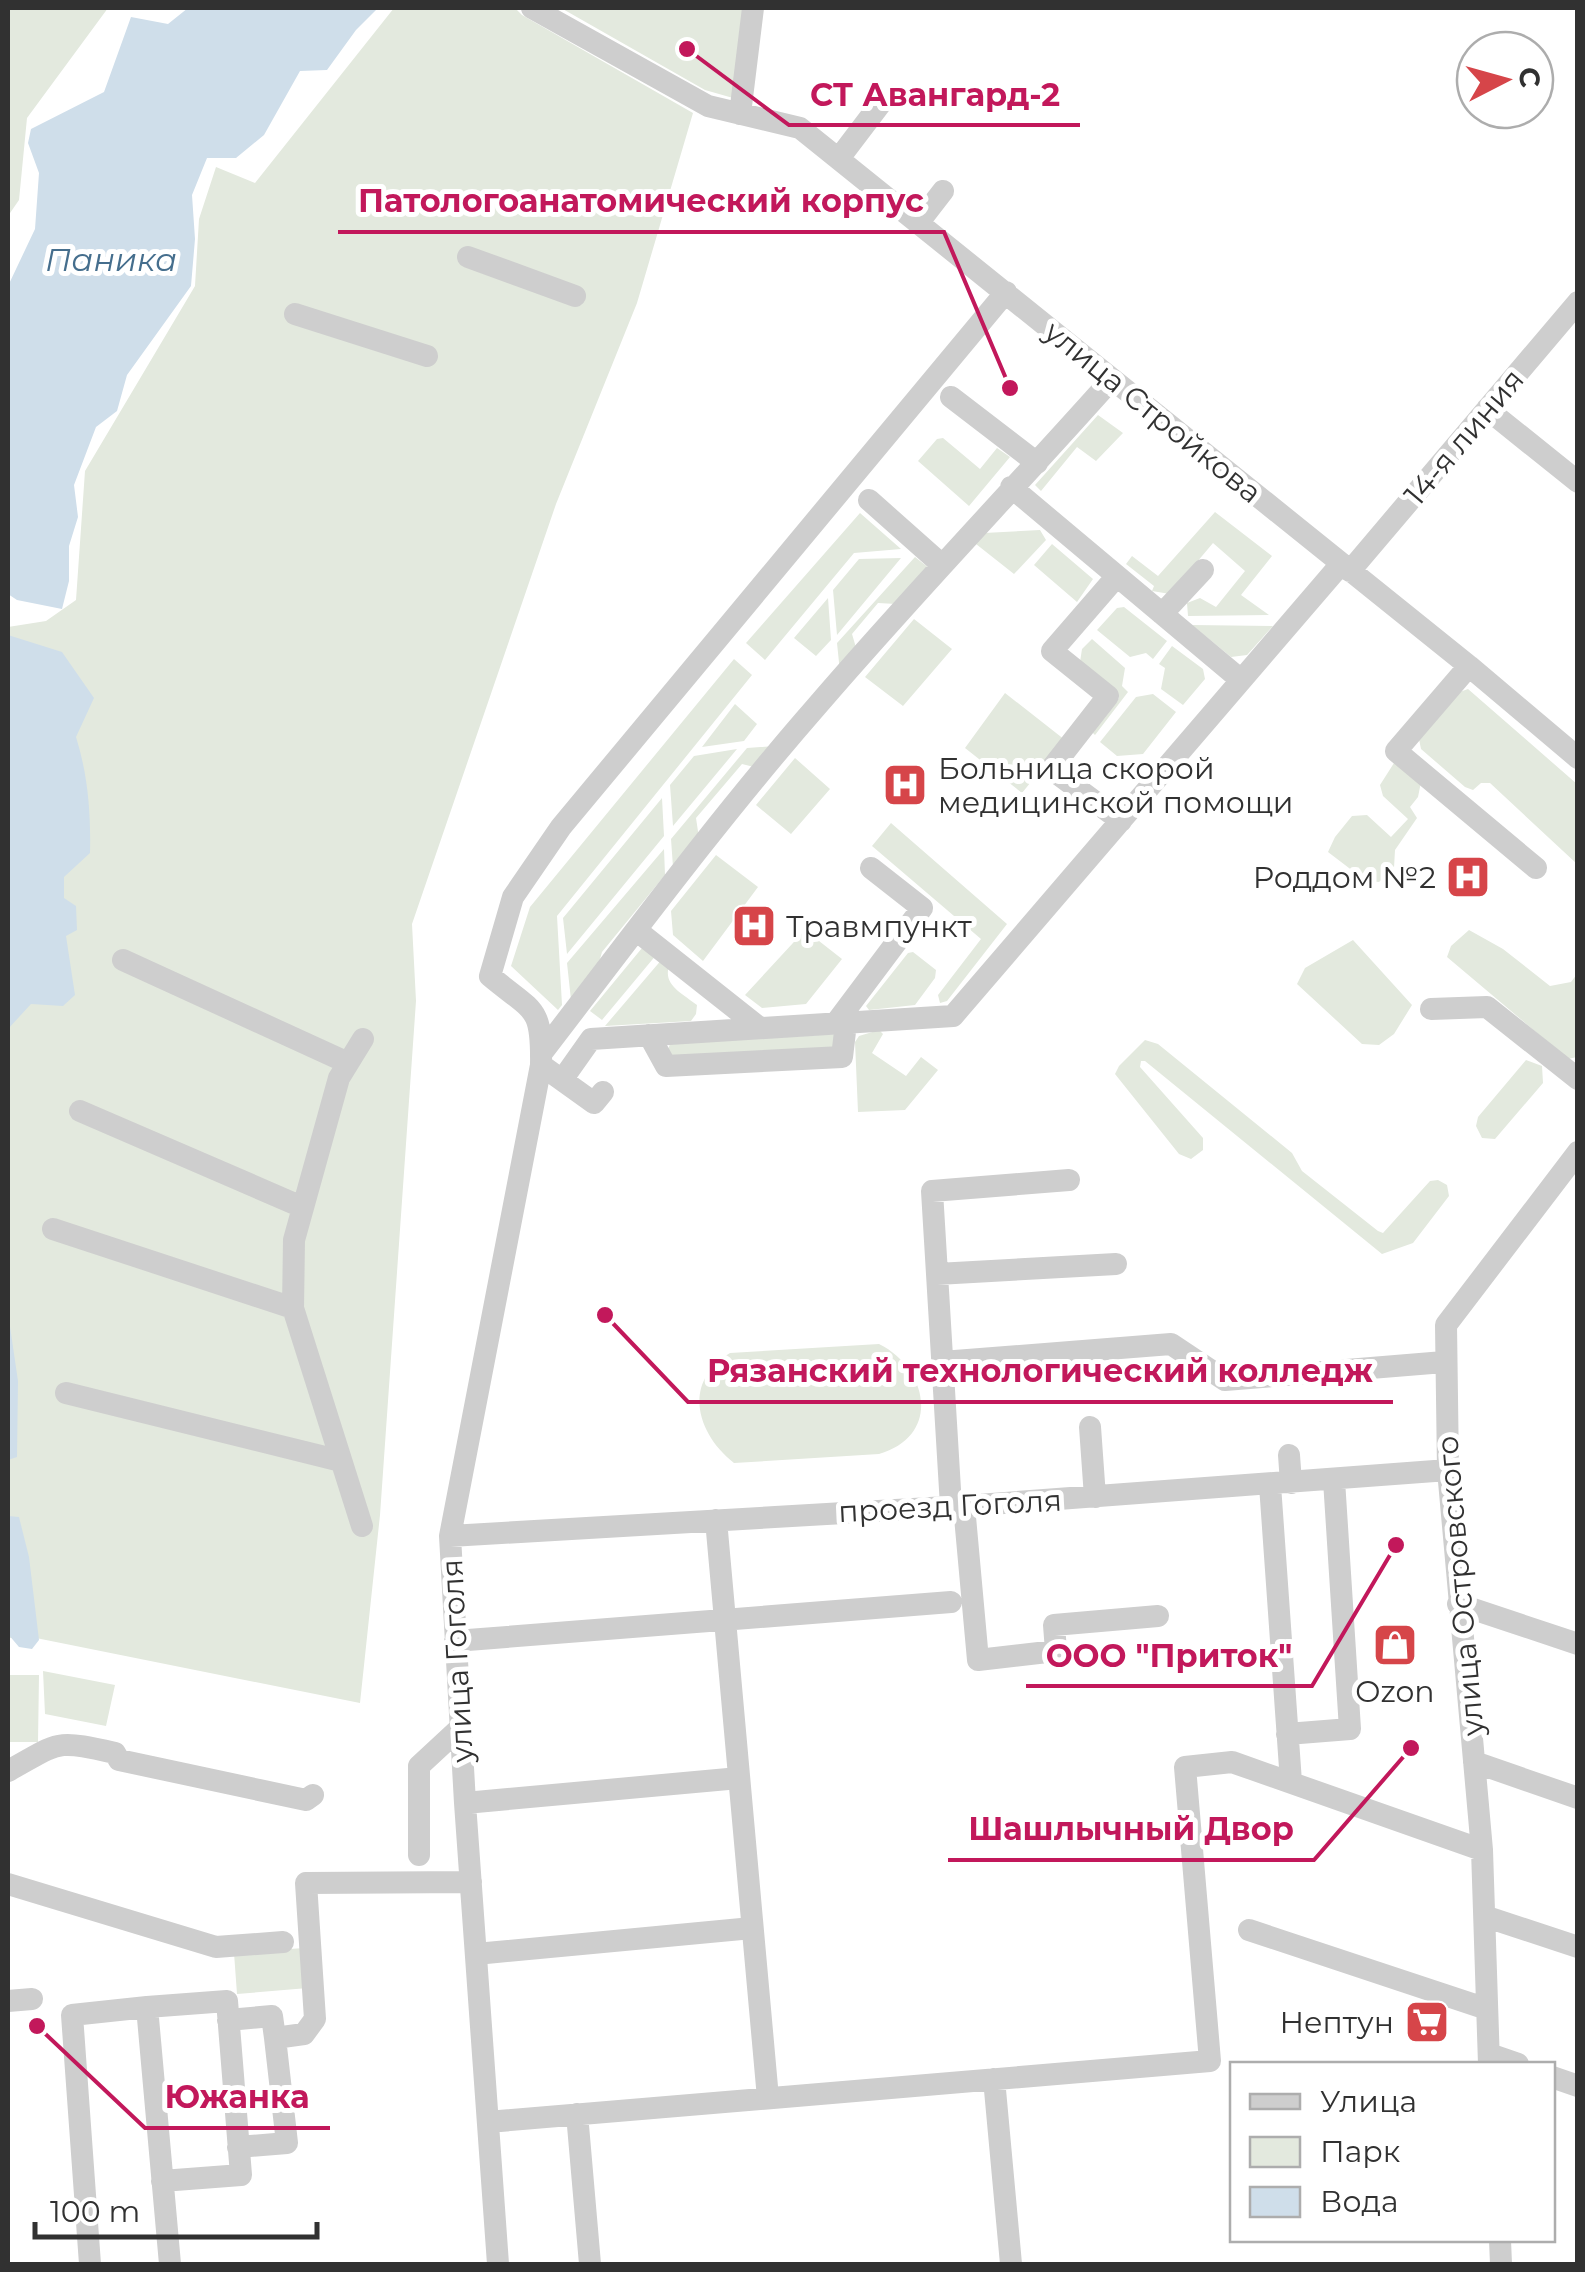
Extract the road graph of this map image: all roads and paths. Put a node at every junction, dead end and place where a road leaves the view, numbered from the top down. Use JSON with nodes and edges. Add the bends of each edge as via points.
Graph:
{"nodes":[{"id":1,"x":753,"y":8,"type":"edge"},
{"id":2,"x":545,"y":11,"type":"edge"},
{"id":3,"x":881,"y":103,"type":"dead end"},
{"id":4,"x":740,"y":114,"type":"junction"},
{"id":5,"x":840,"y":158,"type":"junction"},
{"id":6,"x":944,"y":192,"type":"dead end"},
{"id":7,"x":919,"y":222,"type":"junction"},
{"id":8,"x":468,"y":257,"type":"dead end"},
{"id":9,"x":1006,"y":292,"type":"junction"},
{"id":10,"x":575,"y":296,"type":"dead end"},
{"id":11,"x":1578,"y":302,"type":"edge"},
{"id":12,"x":295,"y":314,"type":"dead end"},
{"id":13,"x":427,"y":356,"type":"dead end"},
{"id":14,"x":1112,"y":378,"type":"junction"},
{"id":15,"x":951,"y":397,"type":"dead end"},
{"id":16,"x":1487,"y":409,"type":"junction"},
{"id":17,"x":1037,"y":462,"type":"junction"},
{"id":18,"x":1578,"y":482,"type":"edge"},
{"id":19,"x":1011,"y":487,"type":"junction"},
{"id":20,"x":869,"y":500,"type":"dead end"},
{"id":21,"x":941,"y":564,"type":"junction"},
{"id":22,"x":1345,"y":568,"type":"junction"},
{"id":23,"x":1203,"y":570,"type":"dead end"},
{"id":24,"x":1117,"y":576,"type":"junction"},
{"id":25,"x":1162,"y":614,"type":"junction"},
{"id":26,"x":1470,"y":666,"type":"junction"},
{"id":27,"x":1241,"y":680,"type":"junction"},
{"id":28,"x":1578,"y":758,"type":"edge"},
{"id":29,"x":1120,"y":821,"type":"junction"},
{"id":30,"x":871,"y":868,"type":"dead end"},
{"id":31,"x":1536,"y":868,"type":"dead end"},
{"id":32,"x":636,"y":930,"type":"junction"},
{"id":33,"x":123,"y":960,"type":"dead end"},
{"id":34,"x":1431,"y":1010,"type":"dead end"},
{"id":35,"x":841,"y":1023,"type":"junction"},
{"id":36,"x":760,"y":1028,"type":"junction"},
{"id":37,"x":649,"y":1035,"type":"junction"},
{"id":38,"x":363,"y":1038,"type":"dead end"},
{"id":39,"x":541,"y":1060,"type":"junction"},
{"id":40,"x":346,"y":1062,"type":"junction"},
{"id":41,"x":1578,"y":1079,"type":"edge"},
{"id":42,"x":562,"y":1080,"type":"junction"},
{"id":43,"x":603,"y":1092,"type":"dead end"},
{"id":44,"x":80,"y":1111,"type":"dead end"},
{"id":45,"x":1578,"y":1152,"type":"edge"},
{"id":46,"x":1069,"y":1180,"type":"dead end"},
{"id":47,"x":1570,"y":1181,"type":"edge"},
{"id":48,"x":302,"y":1207,"type":"junction"},
{"id":49,"x":52,"y":1229,"type":"dead end"},
{"id":50,"x":1116,"y":1264,"type":"dead end"},
{"id":51,"x":937,"y":1274,"type":"junction"},
{"id":52,"x":293,"y":1308,"type":"junction"},
{"id":53,"x":942,"y":1362,"type":"junction"},
{"id":54,"x":1444,"y":1362,"type":"junction"},
{"id":55,"x":66,"y":1393,"type":"dead end"},
{"id":56,"x":1090,"y":1427,"type":"dead end"},
{"id":57,"x":1289,"y":1454,"type":"dead end"},
{"id":58,"x":341,"y":1460,"type":"junction"},
{"id":59,"x":1448,"y":1470,"type":"junction"},
{"id":60,"x":1334,"y":1480,"type":"junction"},
{"id":61,"x":1280,"y":1484,"type":"junction"},
{"id":62,"x":1094,"y":1497,"type":"junction"},
{"id":63,"x":957,"y":1506,"type":"junction"},
{"id":64,"x":716,"y":1520,"type":"junction"},
{"id":65,"x":362,"y":1526,"type":"dead end"},
{"id":66,"x":450,"y":1536,"type":"junction"},
{"id":67,"x":951,"y":1602,"type":"dead end"},
{"id":68,"x":1458,"y":1604,"type":"junction"},
{"id":69,"x":1158,"y":1616,"type":"dead end"},
{"id":70,"x":725,"y":1620,"type":"junction"},
{"id":71,"x":454,"y":1641,"type":"junction"},
{"id":72,"x":1578,"y":1644,"type":"edge"},
{"id":73,"x":460,"y":1728,"type":"junction"},
{"id":74,"x":1288,"y":1734,"type":"junction"},
{"id":75,"x":1474,"y":1762,"type":"junction"},
{"id":76,"x":8,"y":1770,"type":"edge"},
{"id":77,"x":739,"y":1778,"type":"junction"},
{"id":78,"x":1291,"y":1782,"type":"junction"},
{"id":79,"x":313,"y":1795,"type":"dead end"},
{"id":80,"x":1578,"y":1798,"type":"edge"},
{"id":81,"x":465,"y":1803,"type":"junction"},
{"id":82,"x":1482,"y":1850,"type":"junction"},
{"id":83,"x":419,"y":1855,"type":"dead end"},
{"id":84,"x":471,"y":1882,"type":"junction"},
{"id":85,"x":8,"y":1884,"type":"edge"},
{"id":86,"x":1487,"y":1917,"type":"junction"},
{"id":87,"x":752,"y":1928,"type":"junction"},
{"id":88,"x":1249,"y":1930,"type":"dead end"},
{"id":89,"x":283,"y":1942,"type":"dead end"},
{"id":90,"x":1578,"y":1947,"type":"edge"},
{"id":91,"x":476,"y":1954,"type":"junction"},
{"id":92,"x":32,"y":2000,"type":"dead end"},
{"id":93,"x":8,"y":2002,"type":"edge"},
{"id":94,"x":147,"y":2008,"type":"junction"},
{"id":95,"x":1487,"y":2010,"type":"junction"},
{"id":96,"x":228,"y":2020,"type":"junction"},
{"id":97,"x":275,"y":2038,"type":"junction"},
{"id":98,"x":1489,"y":2059,"type":"edge"},
{"id":99,"x":1221,"y":2063,"type":"edge"},
{"id":100,"x":994,"y":2079,"type":"junction"},
{"id":101,"x":768,"y":2098,"type":"junction"},
{"id":102,"x":576,"y":2114,"type":"junction"},
{"id":103,"x":488,"y":2122,"type":"junction"},
{"id":104,"x":238,"y":2147,"type":"junction"},
{"id":105,"x":162,"y":2181,"type":"junction"},
{"id":106,"x":90,"y":2264,"type":"edge"},
{"id":107,"x":170,"y":2264,"type":"edge"},
{"id":108,"x":498,"y":2264,"type":"edge"},
{"id":109,"x":590,"y":2264,"type":"edge"},
{"id":110,"x":1011,"y":2264,"type":"edge"}],
"edges":[{"from":1,"to":4,"type":"street"},
{"from":2,"to":4,"type":"street","name":"улица Стройкова","via":[[708,106]]},
{"from":3,"to":5,"type":"street"},
{"from":4,"to":5,"type":"street","name":"улица Стройкова","via":[[800,128]]},
{"from":5,"to":7,"type":"street","name":"улица Стройкова"},
{"from":6,"to":7,"type":"street"},
{"from":7,"to":9,"type":"street","name":"улица Стройкова"},
{"from":8,"to":10,"type":"street"},
{"from":9,"to":14,"type":"street","name":"улица Стройкова"},
{"from":9,"to":39,"type":"street","via":[[561,828],[513,897],[490,976],[538,1016]]},
{"from":11,"to":16,"type":"street","name":"14-я линия"},
{"from":12,"to":13,"type":"street"},
{"from":14,"to":17,"type":"street"},
{"from":14,"to":22,"type":"street","name":"улица Стройкова"},
{"from":15,"to":17,"type":"street"},
{"from":16,"to":18,"type":"street"},
{"from":16,"to":22,"type":"street","name":"14-я линия"},
{"from":17,"to":19,"type":"street"},
{"from":19,"to":21,"type":"street"},
{"from":19,"to":24,"type":"street"},
{"from":20,"to":21,"type":"street"},
{"from":21,"to":32,"type":"street","via":[[804,720]]},
{"from":22,"to":26,"type":"street","name":"улица Стройкова"},
{"from":22,"to":27,"type":"street","name":"14-я линия"},
{"from":23,"to":25,"type":"street"},
{"from":24,"to":25,"type":"street"},
{"from":24,"to":29,"type":"street","via":[[1052,650],[1108,696],[1051,768]]},
{"from":25,"to":27,"type":"street"},
{"from":26,"to":28,"type":"street","name":"улица Стройкова"},
{"from":26,"to":31,"type":"street","via":[[1396,751]]},
{"from":27,"to":29,"type":"street","name":"14-я линия"},
{"from":29,"to":35,"type":"street","name":"14-я линия","via":[[953,1016]]},
{"from":30,"to":35,"type":"street","via":[[922,908]]},
{"from":32,"to":36,"type":"street"},
{"from":32,"to":39,"type":"street"},
{"from":33,"to":40,"type":"street"},
{"from":34,"to":41,"type":"street","via":[[1487,1007]]},
{"from":35,"to":36,"type":"street","name":"14-я линия"},
{"from":35,"to":37,"type":"street","via":[[842,1057],[666,1066]]},
{"from":36,"to":37,"type":"street","name":"14-я линия"},
{"from":37,"to":42,"type":"street","name":"14-я линия","via":[[591,1039]]},
{"from":38,"to":40,"type":"street"},
{"from":39,"to":42,"type":"street"},
{"from":39,"to":66,"type":"street","name":"улица Гоголя"},
{"from":40,"to":48,"type":"street"},
{"from":42,"to":43,"type":"street","via":[[594,1103]]},
{"from":44,"to":48,"type":"street"},
{"from":45,"to":47,"type":"street","name":"улица Островского"},
{"from":46,"to":51,"type":"street","via":[[932,1191]]},
{"from":47,"to":54,"type":"street","name":"улица Островского","via":[[1446,1325]]},
{"from":48,"to":52,"type":"street","via":[[294,1240]]},
{"from":49,"to":52,"type":"street"},
{"from":50,"to":51,"type":"street"},
{"from":51,"to":53,"type":"street"},
{"from":52,"to":58,"type":"street"},
{"from":53,"to":54,"type":"street","via":[[1171,1344],[1225,1380]]},
{"from":53,"to":63,"type":"street"},
{"from":54,"to":59,"type":"street","name":"улица Островского"},
{"from":55,"to":58,"type":"street"},
{"from":56,"to":62,"type":"street"},
{"from":57,"to":61,"type":"street"},
{"from":58,"to":65,"type":"street"},
{"from":59,"to":60,"type":"street","name":"проезд Гоголя"},
{"from":59,"to":68,"type":"street","name":"улица Островского"},
{"from":60,"to":61,"type":"street","name":"проезд Гоголя"},
{"from":60,"to":74,"type":"street","via":[[1350,1729]]},
{"from":61,"to":62,"type":"street","name":"проезд Гоголя"},
{"from":61,"to":74,"type":"street"},
{"from":62,"to":63,"type":"street","name":"проезд Гоголя"},
{"from":63,"to":64,"type":"street","name":"проезд Гоголя"},
{"from":63,"to":69,"type":"street","via":[[978,1660],[1056,1652],[1054,1625]]},
{"from":64,"to":66,"type":"street","name":"проезд Гоголя"},
{"from":64,"to":70,"type":"street"},
{"from":66,"to":71,"type":"street","name":"улица Гоголя"},
{"from":67,"to":70,"type":"street"},
{"from":68,"to":72,"type":"street"},
{"from":68,"to":75,"type":"street","name":"улица Островского"},
{"from":70,"to":71,"type":"street"},
{"from":70,"to":77,"type":"street"},
{"from":71,"to":73,"type":"street","name":"улица Гоголя"},
{"from":73,"to":81,"type":"street","name":"улица Гоголя"},
{"from":73,"to":83,"type":"street","via":[[420,1766]]},
{"from":74,"to":78,"type":"street"},
{"from":75,"to":80,"type":"street"},
{"from":75,"to":82,"type":"street","name":"улица Островского"},
{"from":76,"to":79,"type":"street","via":[[52,1745],[69,1743],[306,1800]]},
{"from":77,"to":81,"type":"street"},
{"from":77,"to":87,"type":"street"},
{"from":78,"to":82,"type":"street"},
{"from":78,"to":99,"type":"street","via":[[1232,1762],[1185,1767]]},
{"from":81,"to":84,"type":"street","name":"улица Гоголя"},
{"from":82,"to":86,"type":"street","name":"улица Островского"},
{"from":84,"to":91,"type":"street","name":"улица Гоголя"},
{"from":84,"to":97,"type":"street","via":[[306,1883],[315,2019],[304,2034]]},
{"from":85,"to":89,"type":"street","via":[[216,1946]]},
{"from":86,"to":90,"type":"street"},
{"from":86,"to":95,"type":"street","name":"улица Островского"},
{"from":87,"to":91,"type":"street"},
{"from":87,"to":101,"type":"street"},
{"from":88,"to":95,"type":"street"},
{"from":91,"to":103,"type":"street","name":"улица Гоголя"},
{"from":92,"to":93,"type":"street"},
{"from":94,"to":96,"type":"street","via":[[226,2001]]},
{"from":94,"to":105,"type":"street"},
{"from":94,"to":106,"type":"street","via":[[72,2016]]},
{"from":95,"to":98,"type":"street","name":"улица Островского"},
{"from":96,"to":97,"type":"street","via":[[272,2016]]},
{"from":96,"to":104,"type":"street"},
{"from":97,"to":104,"type":"street","via":[[287,2143]]},
{"from":99,"to":100,"type":"street"},
{"from":100,"to":101,"type":"street"},
{"from":100,"to":110,"type":"street"},
{"from":101,"to":102,"type":"street"},
{"from":102,"to":103,"type":"street"},
{"from":102,"to":109,"type":"street"},
{"from":103,"to":108,"type":"street","name":"улица Гоголя"},
{"from":104,"to":105,"type":"street","via":[[241,2175]]},
{"from":105,"to":107,"type":"street"}]}
